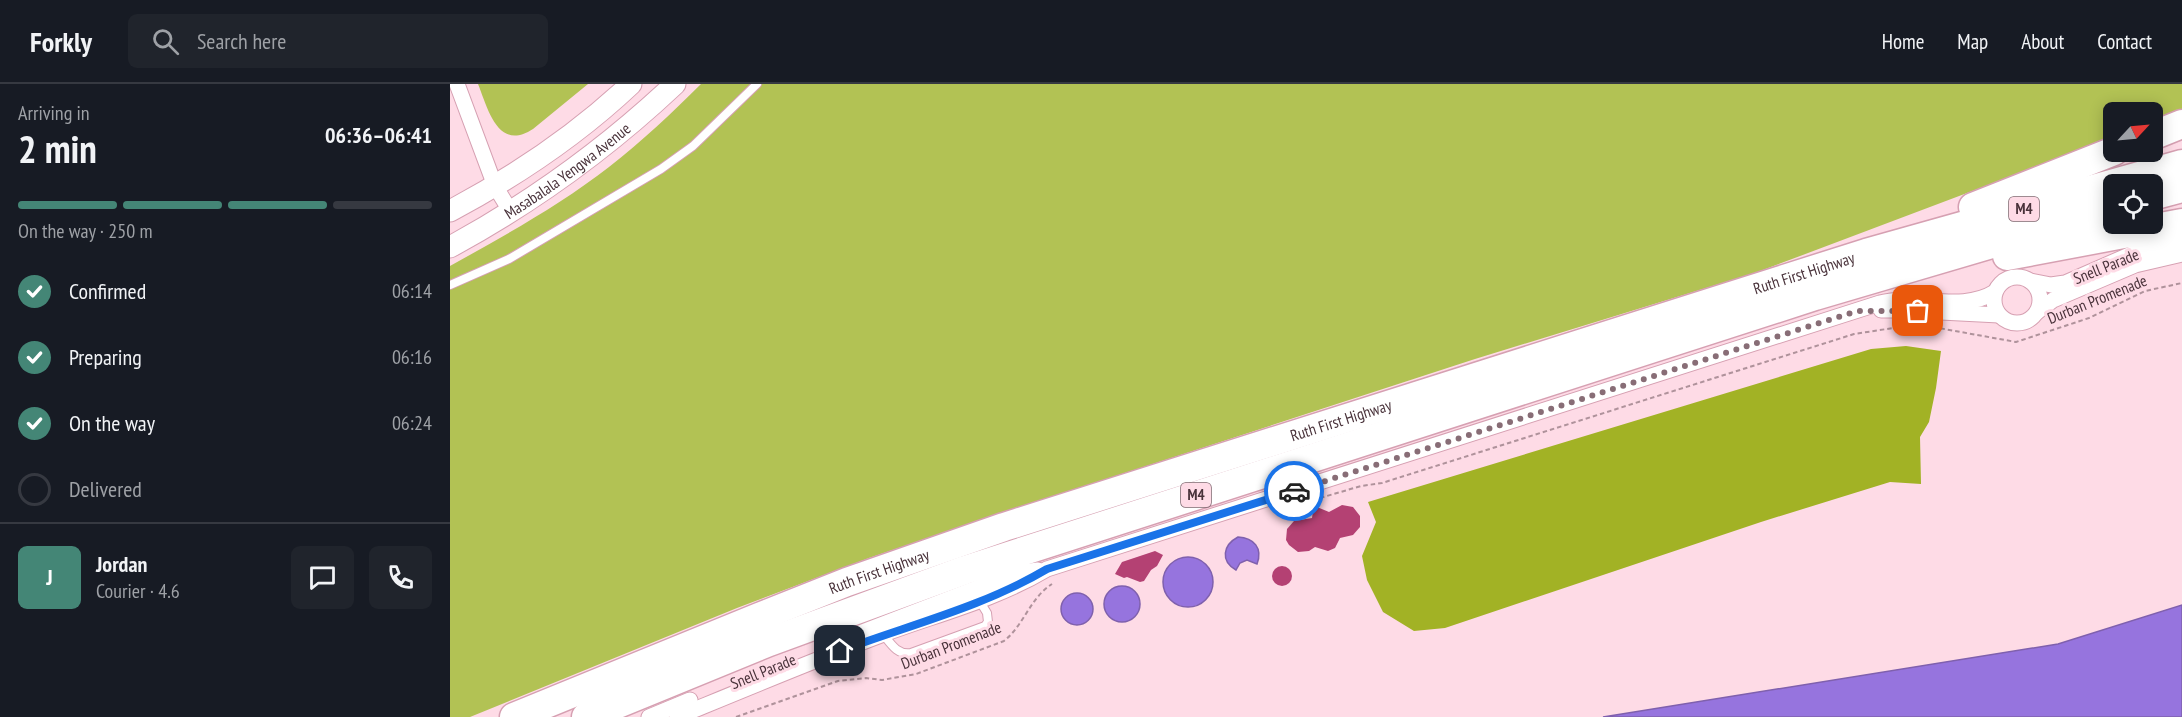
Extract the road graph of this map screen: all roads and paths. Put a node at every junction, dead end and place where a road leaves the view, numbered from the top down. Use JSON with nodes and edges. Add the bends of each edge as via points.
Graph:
{"nodes":[{"id":1,"x":457,"y":84,"type":"edge"},
{"id":2,"x":631,"y":84,"type":"edge"},
{"id":3,"x":675,"y":84,"type":"edge"},
{"id":4,"x":757,"y":84,"type":"edge"},
{"id":5,"x":2182,"y":124,"type":"edge"},
{"id":6,"x":2163,"y":132,"type":"edge"},
{"id":7,"x":2103,"y":155,"type":"edge"},
{"id":8,"x":2182,"y":164,"type":"edge"},
{"id":9,"x":495,"y":186,"type":"junction"},
{"id":10,"x":2182,"y":188,"type":"edge"},
{"id":11,"x":2163,"y":193,"type":"edge"},
{"id":12,"x":450,"y":211,"type":"edge"},
{"id":13,"x":2103,"y":211,"type":"edge"},
{"id":14,"x":511,"y":212,"type":"junction"},
{"id":15,"x":2182,"y":223,"type":"edge"},
{"id":16,"x":2182,"y":242,"type":"edge"},
{"id":17,"x":450,"y":247,"type":"edge"},
{"id":18,"x":1866,"y":253,"type":"junction"},
{"id":19,"x":2182,"y":254,"type":"edge"},
{"id":20,"x":2030,"y":281,"type":"junction"},
{"id":21,"x":2182,"y":283,"type":"edge"},
{"id":22,"x":450,"y":285,"type":"edge"},
{"id":23,"x":1995,"y":292,"type":"junction"},
{"id":24,"x":1815,"y":296,"type":"junction"},
{"id":25,"x":1857,"y":311,"type":"junction"},
{"id":26,"x":2037,"y":312,"type":"junction"},
{"id":27,"x":1999,"y":315,"type":"junction"},
{"id":28,"x":1921,"y":324,"type":"dead end"},
{"id":29,"x":1933,"y":327,"type":"dead end"},
{"id":30,"x":1315,"y":499,"type":"dead end"},
{"id":31,"x":1051,"y":575,"type":"junction"},
{"id":32,"x":974,"y":596,"type":"junction"},
{"id":33,"x":883,"y":634,"type":"junction"},
{"id":34,"x":514,"y":717,"type":"edge"},
{"id":35,"x":586,"y":717,"type":"edge"},
{"id":36,"x":649,"y":717,"type":"edge"},
{"id":37,"x":677,"y":717,"type":"edge"},
{"id":38,"x":736,"y":717,"type":"edge"}],
"edges":[{"from":1,"to":9,"type":"street"},
{"from":2,"to":9,"type":"main road","name":"Masabalala Yengwa Avenue","via":[[550,149]]},
{"from":3,"to":14,"type":"main road","name":"Masabalala Yengwa Avenue","via":[[576,168]]},
{"from":4,"to":22,"type":"lane","via":[[693,146],[661,169],[509,259]]},
{"from":5,"to":6,"type":"highway"},
{"from":7,"to":18,"type":"highway"},
{"from":8,"to":18,"type":"highway","name":"Ruth First Highway","number":"M4"},
{"from":9,"to":12,"type":"main road","name":"Masabalala Yengwa Avenue"},
{"from":9,"to":14,"type":"street"},
{"from":10,"to":11,"type":"highway"},
{"from":13,"to":24,"type":"highway","name":"Ruth First Highway","number":"M4"},
{"from":14,"to":17,"type":"main road","name":"Masabalala Yengwa Avenue"},
{"from":15,"to":24,"type":"highway","via":[[2016,254],[1847,295]]},
{"from":16,"to":20,"type":"street","name":"Snell Parade","via":[[2136,252],[2058,284]]},
{"from":18,"to":34,"type":"highway","name":"Ruth First Highway","number":"M4","via":[[1004,527],[759,616]]},
{"from":19,"to":26,"type":"street","name":"Snell Parade","via":[[2135,266],[2053,300]]},
{"from":20,"to":23,"type":"street","via":[[2006,279]]},
{"from":20,"to":26,"type":"street","via":[[2040,295]]},
{"from":21,"to":29,"type":"path","name":"Durban Promenade","via":[[2145,291],[2089,318],[2016,342]]},
{"from":23,"to":25,"type":"street","name":"Snell Parade","via":[[1970,302],[1901,299]]},
{"from":23,"to":27,"type":"street","via":[[1994,308]]},
{"from":24,"to":35,"type":"highway","name":"Ruth First Highway","number":"M4","via":[[965,570],[769,642]]},
{"from":25,"to":27,"type":"street","name":"Snell Parade"},
{"from":25,"to":31,"type":"street","name":"Snell Parade"},
{"from":26,"to":27,"type":"street","via":[[2019,324]]},
{"from":28,"to":30,"type":"path","via":[[1854,334],[1382,483]]},
{"from":31,"to":32,"type":"street","name":"Snell Parade"},
{"from":31,"to":38,"type":"path","name":"Durban Promenade","via":[[1013,634],[1004,641],[916,674],[838,681]]},
{"from":32,"to":33,"type":"street","name":"Snell Parade"},
{"from":32,"to":33,"type":"lane","via":[[988,618],[985,626],[906,654]]},
{"from":32,"to":36,"type":"street","name":"Snell Parade","via":[[879,625]]},
{"from":33,"to":37,"type":"street","name":"Snell Parade"}]}
